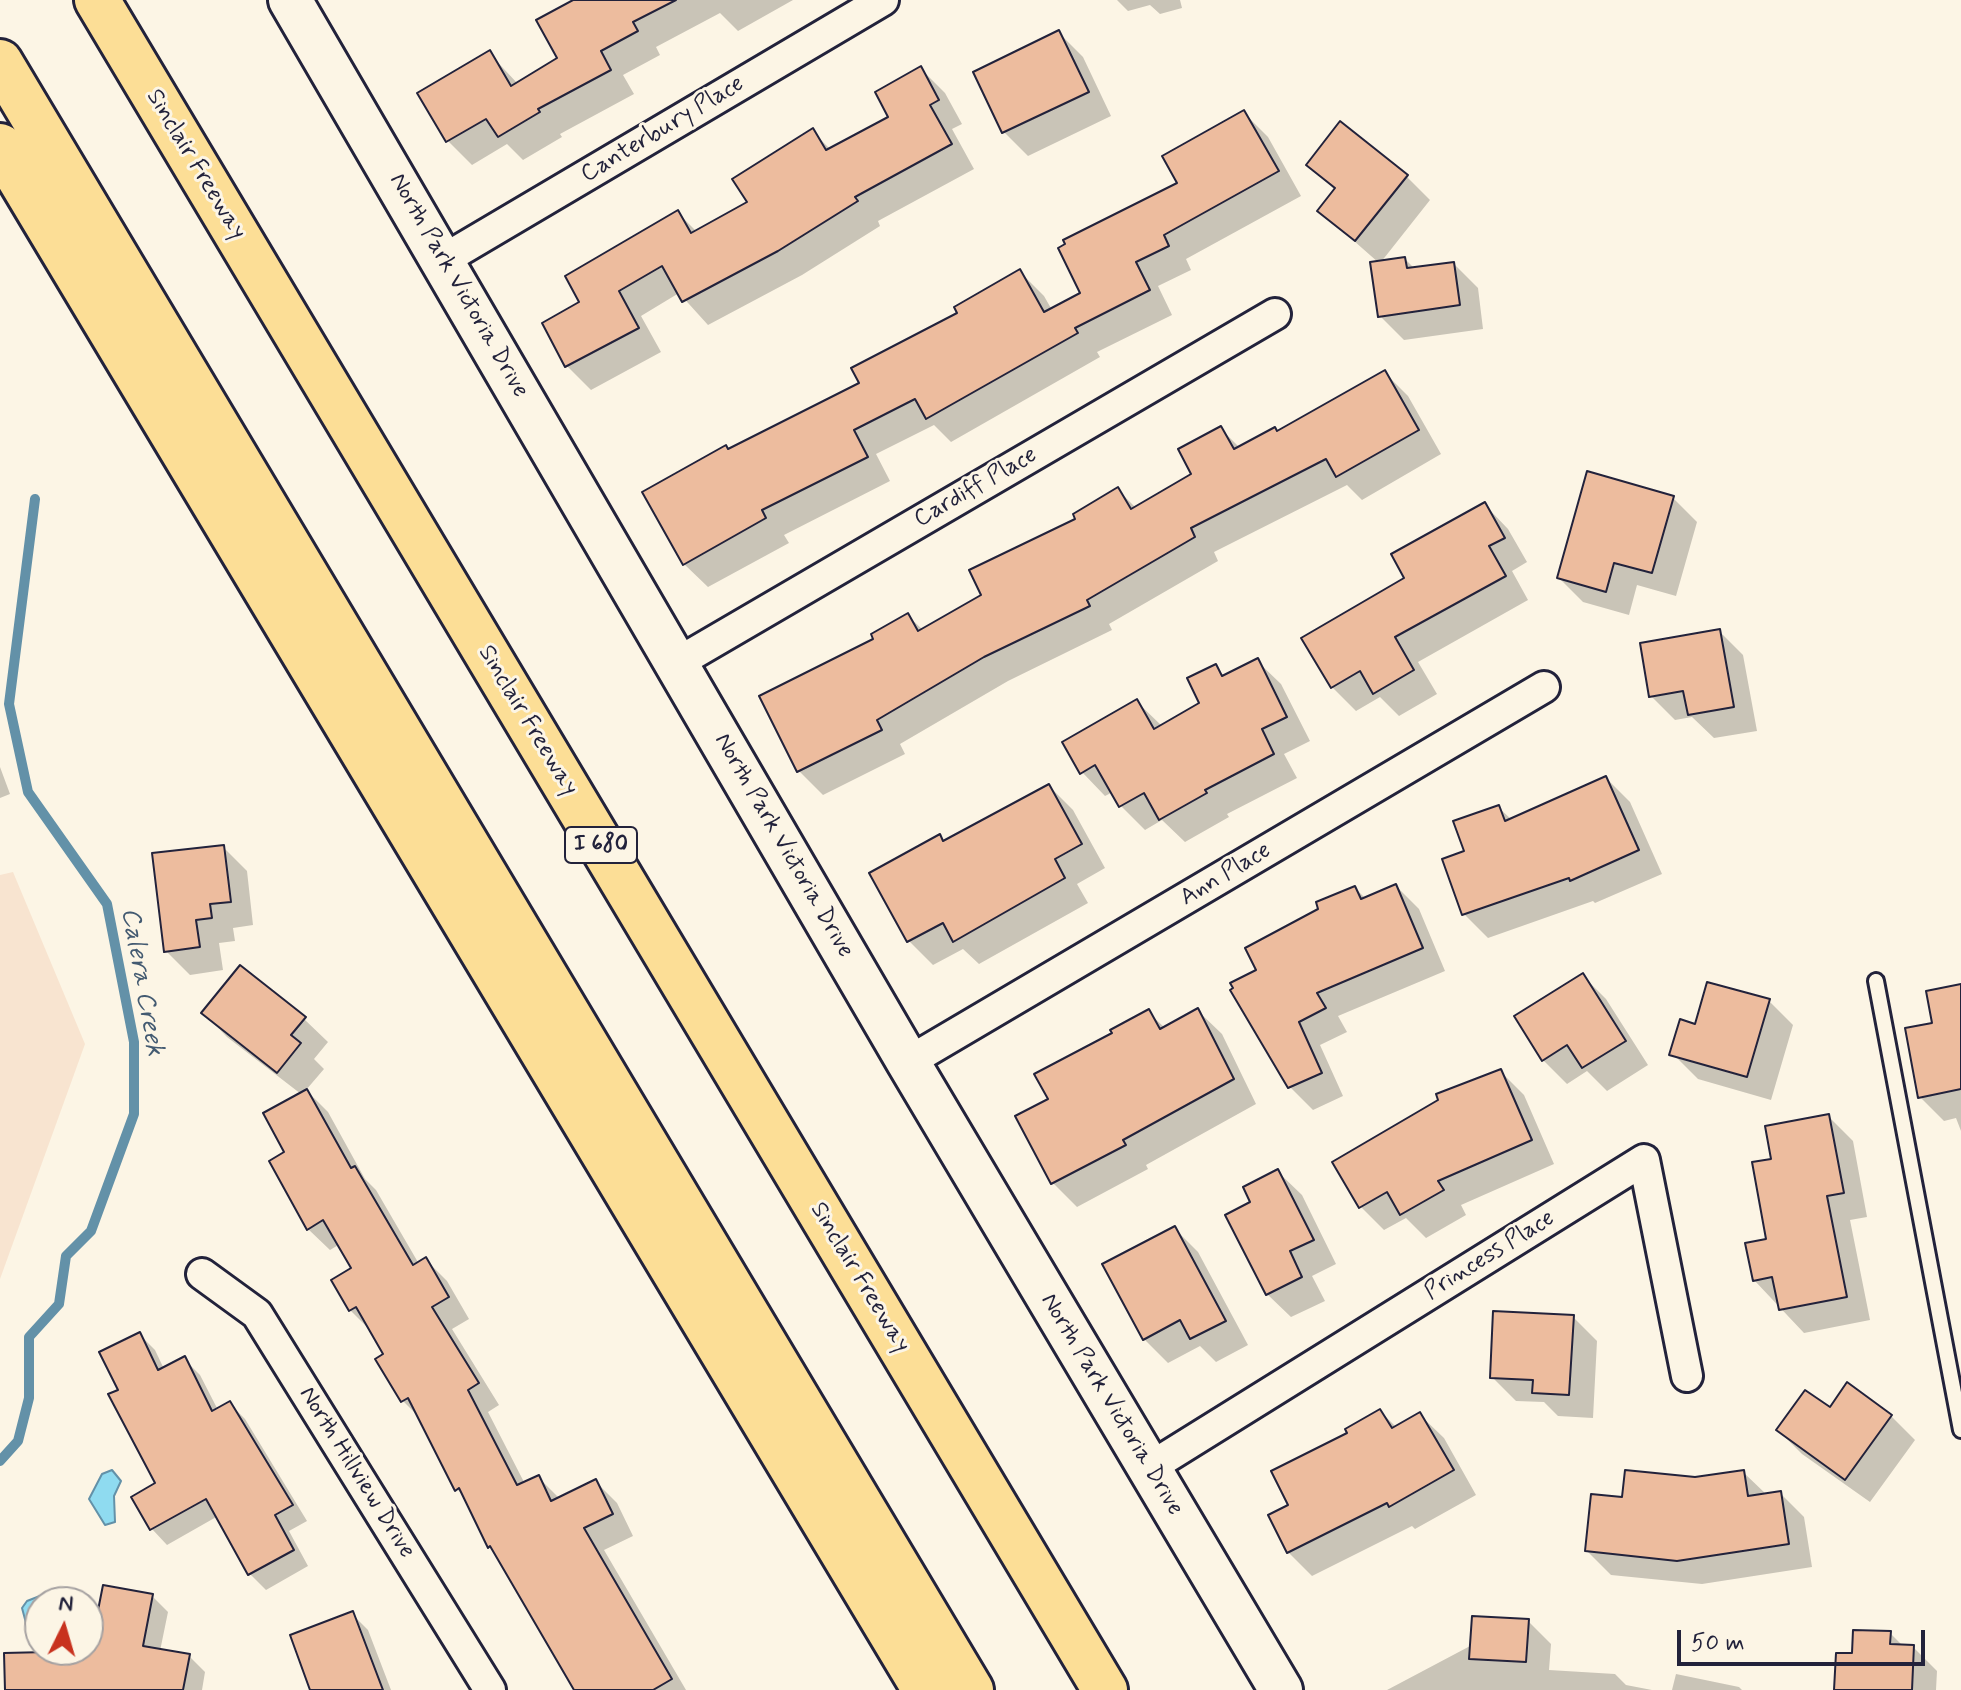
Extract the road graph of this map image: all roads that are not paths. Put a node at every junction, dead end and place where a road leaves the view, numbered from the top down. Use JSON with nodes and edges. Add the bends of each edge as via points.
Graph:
{"nodes":[{"id":1,"x":97,"y":0,"type":"edge"},
{"id":2,"x":290,"y":0,"type":"edge"},
{"id":3,"x":883,"y":0,"type":"edge"},
{"id":4,"x":0,"y":62,"type":"edge"},
{"id":5,"x":0,"y":146,"type":"edge"},
{"id":6,"x":443,"y":260,"type":"junction"},
{"id":7,"x":1275,"y":314,"type":"dead end"},
{"id":8,"x":677,"y":663,"type":"junction"},
{"id":9,"x":1544,"y":687,"type":"dead end"},
{"id":10,"x":1876,"y":981,"type":"dead end"},
{"id":11,"x":908,"y":1062,"type":"junction"},
{"id":12,"x":202,"y":1274,"type":"dead end"},
{"id":13,"x":1687,"y":1376,"type":"dead end"},
{"id":14,"x":1961,"y":1430,"type":"edge"},
{"id":15,"x":1149,"y":1468,"type":"junction"},
{"id":16,"x":490,"y":1690,"type":"edge"},
{"id":17,"x":925,"y":1690,"type":"edge"},
{"id":18,"x":971,"y":1690,"type":"edge"},
{"id":19,"x":1105,"y":1690,"type":"edge"},
{"id":20,"x":1281,"y":1690,"type":"edge"}],
"edges":[{"from":1,"to":19,"type":"highway","name":"Sinclair Freeway","number":"I 680"},
{"from":2,"to":6,"type":"street","name":"North Park Victoria Drive"},
{"from":3,"to":6,"type":"street","name":"Canterbury Place"},
{"from":4,"to":18,"type":"highway"},
{"from":5,"to":17,"type":"highway"},
{"from":6,"to":8,"type":"street","name":"North Park Victoria Drive"},
{"from":7,"to":8,"type":"street","name":"Cardiff Place"},
{"from":8,"to":11,"type":"street","name":"North Park Victoria Drive"},
{"from":9,"to":11,"type":"street","name":"Ann Place"},
{"from":10,"to":14,"type":"lane"},
{"from":11,"to":15,"type":"street","name":"North Park Victoria Drive"},
{"from":12,"to":16,"type":"street","name":"North Hillview Drive","via":[[257,1314]]},
{"from":13,"to":15,"type":"street","name":"Princess Place","via":[[1644,1160]]},
{"from":15,"to":20,"type":"street","name":"North Park Victoria Drive"}]}
